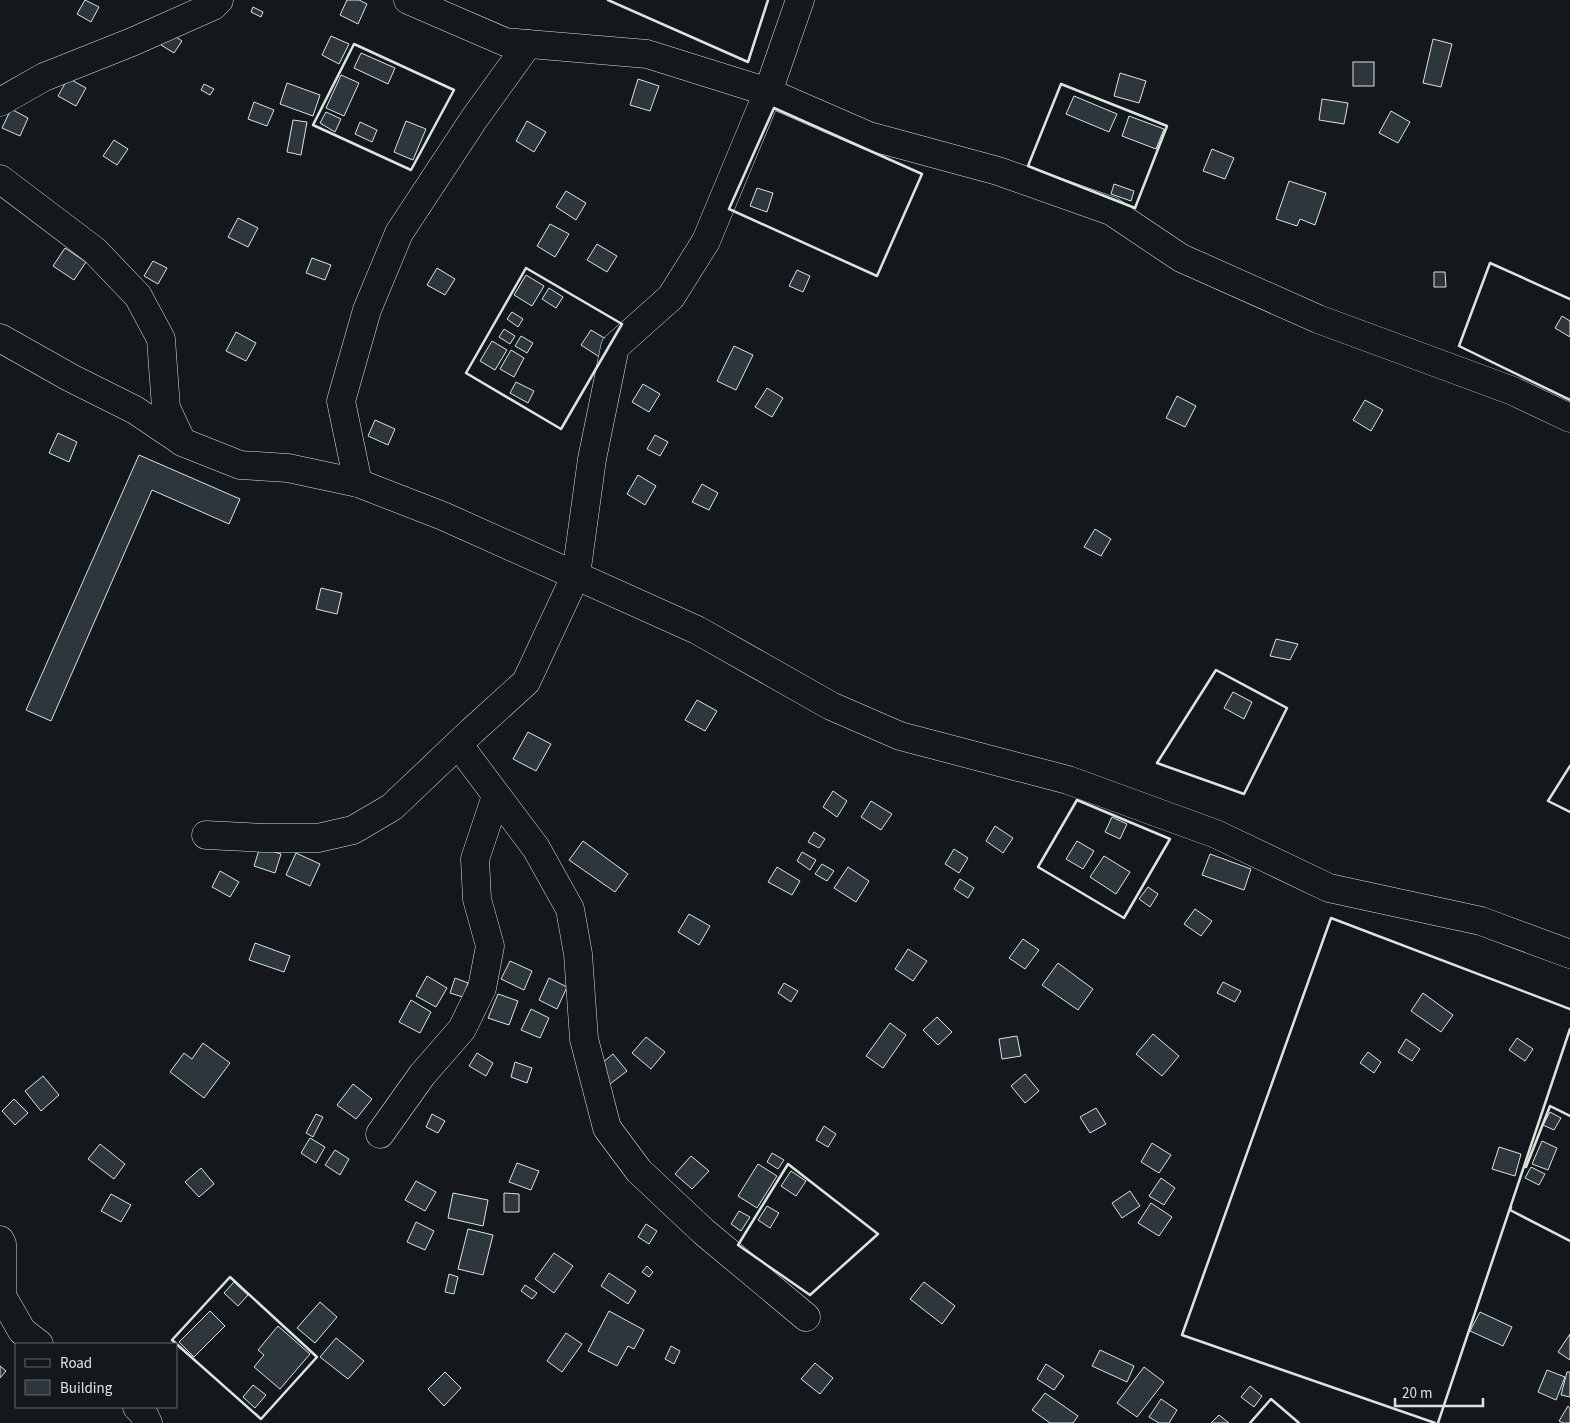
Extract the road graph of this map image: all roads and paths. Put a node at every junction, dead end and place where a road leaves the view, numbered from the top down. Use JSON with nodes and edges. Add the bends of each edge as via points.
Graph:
{"nodes":[{"id":1,"x":219,"y":0,"type":"edge"},
{"id":2,"x":408,"y":0,"type":"edge"},
{"id":3,"x":800,"y":0,"type":"edge"},
{"id":4,"x":528,"y":44,"type":"junction"},
{"id":5,"x":768,"y":92,"type":"junction"},
{"id":6,"x":0,"y":102,"type":"edge"},
{"id":7,"x":0,"y":179,"type":"edge"},
{"id":8,"x":0,"y":338,"type":"edge"},
{"id":9,"x":1570,"y":418,"type":"edge"},
{"id":10,"x":182,"y":442,"type":"junction"},
{"id":11,"x":358,"y":484,"type":"junction"},
{"id":12,"x":576,"y":575,"type":"junction"},
{"id":13,"x":458,"y":744,"type":"junction"},
{"id":14,"x":496,"y":796,"type":"junction"},
{"id":15,"x":206,"y":835,"type":"dead end"},
{"id":16,"x":1570,"y":954,"type":"edge"},
{"id":17,"x":380,"y":1134,"type":"dead end"},
{"id":18,"x":0,"y":1240,"type":"edge"},
{"id":19,"x":806,"y":1317,"type":"dead end"},
{"id":20,"x":38,"y":1343,"type":"edge"},
{"id":21,"x":138,"y":1408,"type":"edge"},
{"id":22,"x":148,"y":1423,"type":"edge"}],
"edges":[{"from":1,"to":6,"type":"street","via":[[213,6],[177,22],[44,77]]},
{"from":2,"to":4,"type":"street","via":[[505,42]]},
{"from":3,"to":5,"type":"street"},
{"from":4,"to":5,"type":"street","via":[[647,54]]},
{"from":4,"to":11,"type":"street","via":[[474,118],[399,233],[367,310],[341,401]]},
{"from":5,"to":9,"type":"street","via":[[869,136],[998,171],[1111,211],[1181,258],[1318,319],[1513,391]]},
{"from":5,"to":12,"type":"street","via":[[706,241],[670,297],[615,346],[592,459]]},
{"from":7,"to":10,"type":"street","via":[[95,251],[138,296],[161,339],[166,408]]},
{"from":8,"to":10,"type":"street","via":[[135,410]]},
{"from":10,"to":11,"type":"street","via":[[240,465],[288,468]]},
{"from":11,"to":12,"type":"street","via":[[443,516]]},
{"from":12,"to":13,"type":"street","via":[[526,682]]},
{"from":12,"to":16,"type":"street","via":[[697,630],[831,706],[900,736],[1068,780],[1216,834],[1328,888],[1481,921]]},
{"from":13,"to":14,"type":"street"},
{"from":13,"to":15,"type":"street","via":[[392,806],[354,830],[318,838]]},
{"from":14,"to":17,"type":"street","via":[[476,859],[477,899],[490,946],[482,988],[462,1029],[422,1075]]},
{"from":14,"to":19,"type":"street","via":[[536,848],[570,909],[578,954],[584,1039],[607,1128],[639,1172],[704,1232]]},
{"from":18,"to":20,"type":"street","via":[[2,1296],[22,1331]]},
{"from":21,"to":22,"type":"street"}]}
